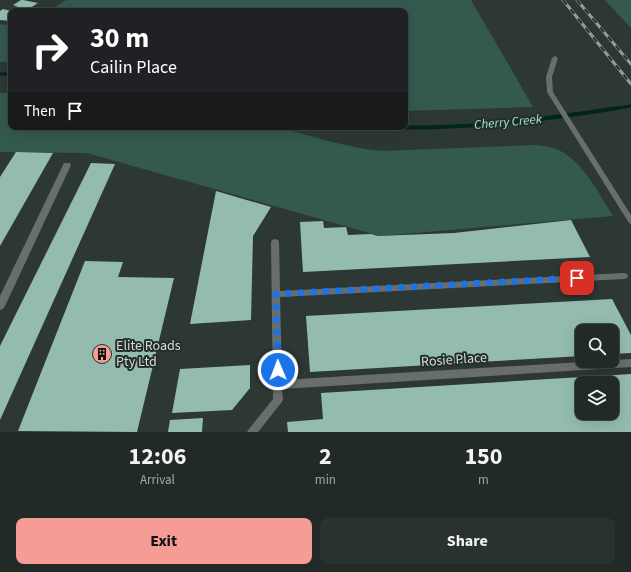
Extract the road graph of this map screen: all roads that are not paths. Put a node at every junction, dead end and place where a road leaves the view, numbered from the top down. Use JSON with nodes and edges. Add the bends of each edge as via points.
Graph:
{"nodes":[{"id":1,"x":554,"y":58,"type":"dead end"},
{"id":2,"x":67,"y":165,"type":"dead end"},
{"id":3,"x":631,"y":221,"type":"edge"},
{"id":4,"x":275,"y":242,"type":"dead end"},
{"id":5,"x":624,"y":276,"type":"dead end"},
{"id":6,"x":276,"y":294,"type":"junction"},
{"id":7,"x":0,"y":306,"type":"edge"},
{"id":8,"x":631,"y":363,"type":"edge"},
{"id":9,"x":278,"y":385,"type":"junction"},
{"id":10,"x":252,"y":432,"type":"edge"}],
"edges":[{"from":1,"to":3,"type":"lane","via":[[549,77],[550,92]]},
{"from":2,"to":7,"type":"street"},
{"from":4,"to":6,"type":"lane"},
{"from":5,"to":6,"type":"lane"},
{"from":6,"to":9,"type":"lane"},
{"from":8,"to":9,"type":"lane","name":"Rosie Place"},
{"from":9,"to":10,"type":"lane","via":[[278,400]]}]}
